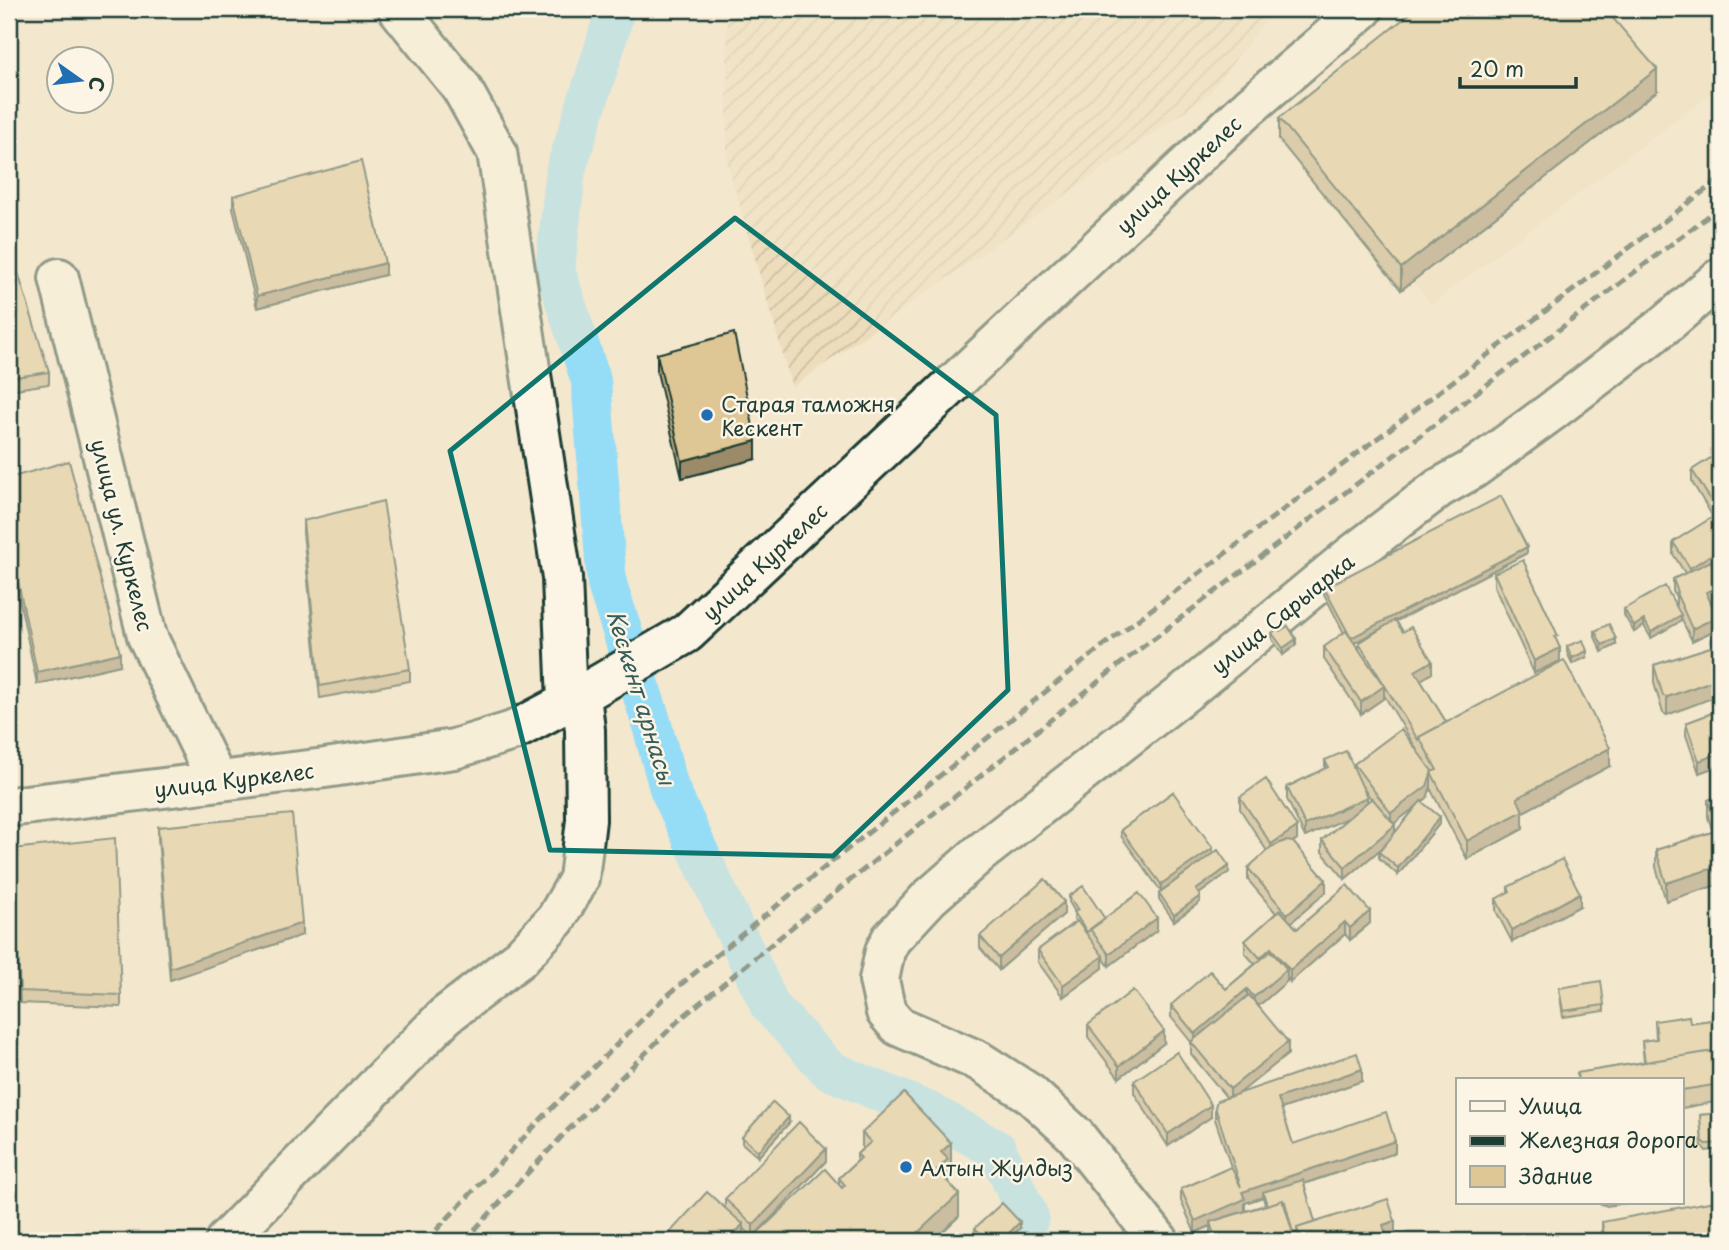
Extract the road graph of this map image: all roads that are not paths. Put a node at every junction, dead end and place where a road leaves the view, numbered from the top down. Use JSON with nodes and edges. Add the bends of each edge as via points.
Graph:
{"nodes":[{"id":1,"x":398,"y":9,"type":"edge"},
{"id":2,"x":1363,"y":9,"type":"edge"},
{"id":3,"x":59,"y":278,"type":"dead end"},
{"id":4,"x":1720,"y":278,"type":"edge"},
{"id":5,"x":574,"y":698,"type":"junction"},
{"id":6,"x":217,"y":781,"type":"junction"},
{"id":7,"x":9,"y":807,"type":"edge"},
{"id":8,"x":225,"y":1241,"type":"edge"},
{"id":9,"x":1157,"y":1241,"type":"edge"}],
"edges":[{"from":1,"to":5,"type":"street","via":[[461,87],[497,152],[562,578]]},
{"from":2,"to":5,"type":"street","name":"улица Куркелес","via":[[1250,106],[687,633]]},
{"from":3,"to":6,"type":"street","name":"улица ул. Куркелес","via":[[147,636]]},
{"from":4,"to":9,"type":"street","name":"улица Сарыарка","via":[[1562,404],[1439,488],[1352,555],[979,854],[891,939],[879,980],[886,1012],[898,1026],[979,1061],[1029,1093],[1075,1135]]},
{"from":5,"to":6,"type":"street","name":"улица Куркелес","via":[[513,731],[454,749]]},
{"from":5,"to":8,"type":"street","via":[[585,730],[586,820],[579,879],[556,919],[519,958],[445,1016]]},
{"from":6,"to":7,"type":"street","name":"улица Куркелес"}]}
